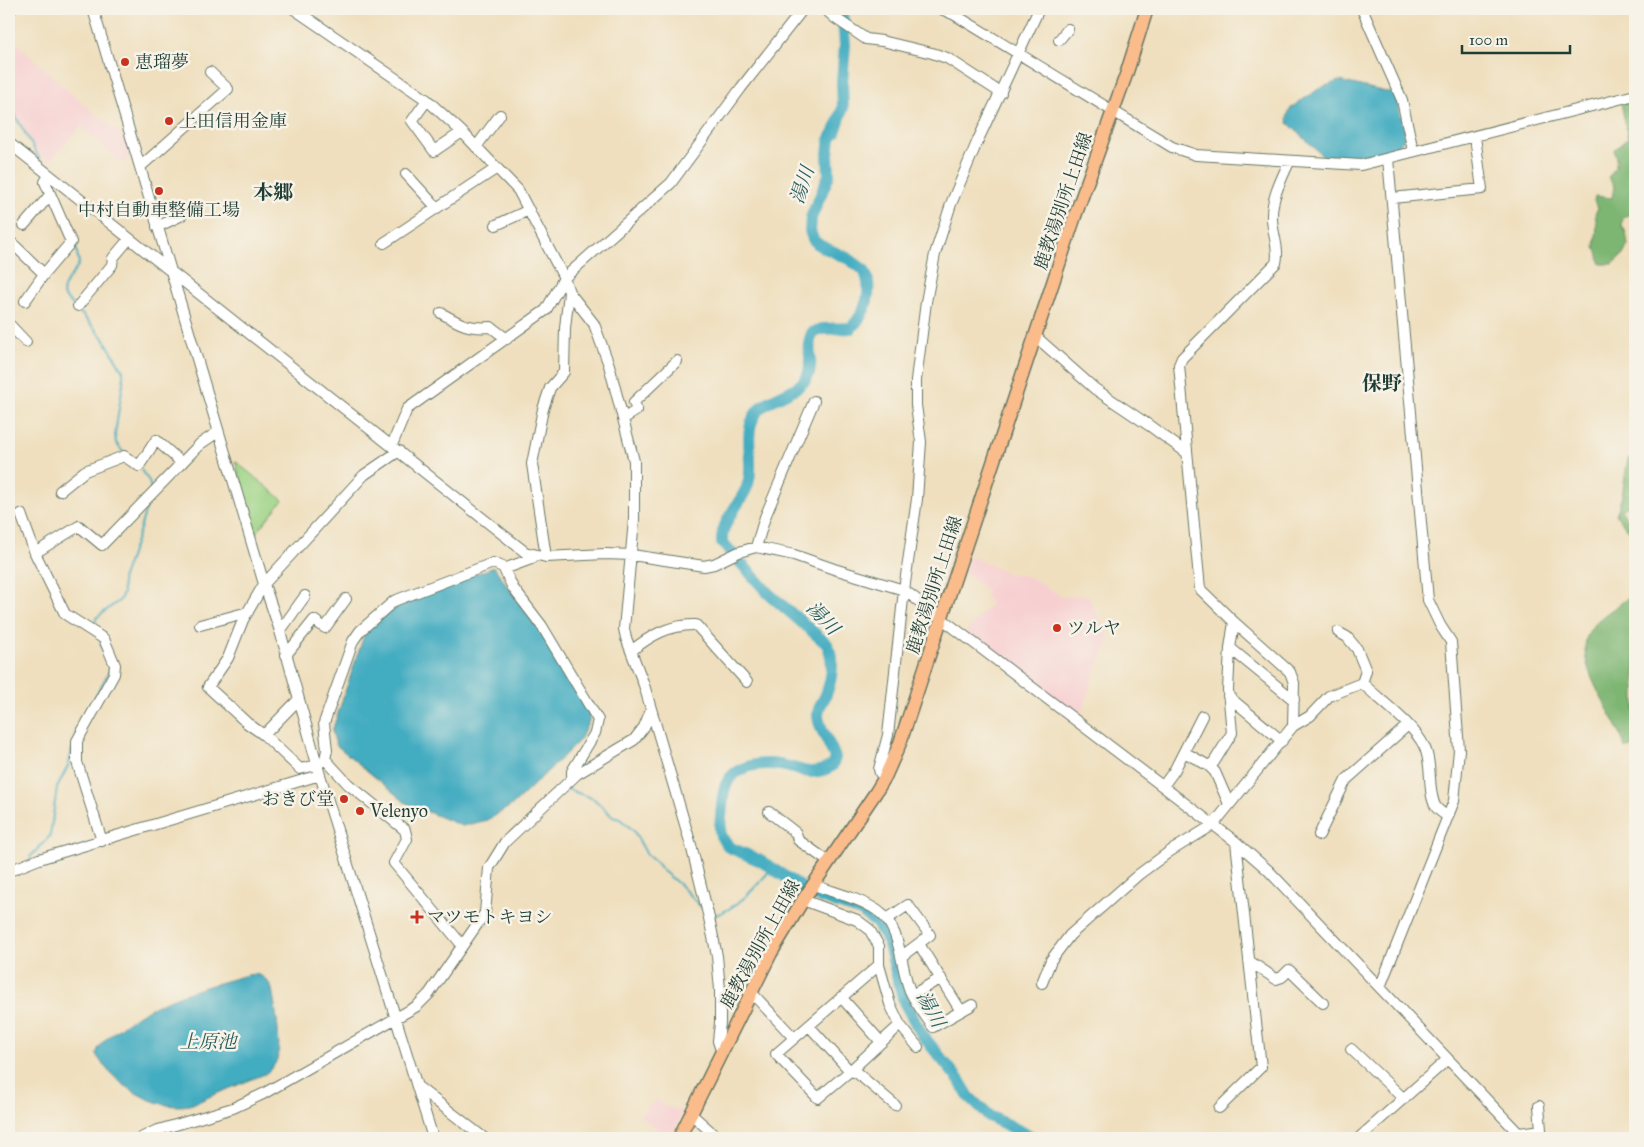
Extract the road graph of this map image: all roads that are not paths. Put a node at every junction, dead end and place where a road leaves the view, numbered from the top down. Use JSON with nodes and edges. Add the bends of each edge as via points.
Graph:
{"nodes":[{"id":1,"x":93,"y":9,"type":"edge"},
{"id":2,"x":294,"y":9,"type":"edge"},
{"id":3,"x":803,"y":9,"type":"edge"},
{"id":4,"x":825,"y":9,"type":"edge"},
{"id":5,"x":941,"y":9,"type":"edge"},
{"id":6,"x":1039,"y":9,"type":"edge"},
{"id":7,"x":1147,"y":9,"type":"edge"},
{"id":8,"x":1362,"y":9,"type":"edge"},
{"id":9,"x":1068,"y":29,"type":"dead end"},
{"id":10,"x":1059,"y":40,"type":"dead end"},
{"id":11,"x":1018,"y":55,"type":"junction"},
{"id":12,"x":210,"y":72,"type":"dead end"},
{"id":13,"x":1001,"y":93,"type":"junction"},
{"id":14,"x":1635,"y":95,"type":"edge"},
{"id":15,"x":427,"y":100,"type":"junction"},
{"id":16,"x":1112,"y":111,"type":"junction"},
{"id":17,"x":500,"y":115,"type":"dead end"},
{"id":18,"x":462,"y":132,"type":"junction"},
{"id":19,"x":1475,"y":137,"type":"junction"},
{"id":20,"x":9,"y":143,"type":"edge"},
{"id":21,"x":476,"y":147,"type":"junction"},
{"id":22,"x":1413,"y":152,"type":"junction"},
{"id":23,"x":1388,"y":159,"type":"junction"},
{"id":24,"x":1289,"y":162,"type":"junction"},
{"id":25,"x":140,"y":167,"type":"junction"},
{"id":26,"x":497,"y":168,"type":"junction"},
{"id":27,"x":406,"y":174,"type":"dead end"},
{"id":28,"x":49,"y":175,"type":"junction"},
{"id":29,"x":50,"y":195,"type":"junction"},
{"id":30,"x":1392,"y":198,"type":"junction"},
{"id":31,"x":437,"y":208,"type":"junction"},
{"id":32,"x":529,"y":210,"type":"junction"},
{"id":33,"x":182,"y":214,"type":"dead end"},
{"id":34,"x":24,"y":225,"type":"dead end"},
{"id":35,"x":496,"y":226,"type":"dead end"},
{"id":36,"x":157,"y":227,"type":"junction"},
{"id":37,"x":129,"y":238,"type":"junction"},
{"id":38,"x":9,"y":240,"type":"edge"},
{"id":39,"x":384,"y":243,"type":"dead end"},
{"id":40,"x":172,"y":271,"type":"junction"},
{"id":41,"x":44,"y":274,"type":"junction"},
{"id":42,"x":564,"y":278,"type":"junction"},
{"id":43,"x":569,"y":292,"type":"junction"},
{"id":44,"x":24,"y":301,"type":"dead end"},
{"id":45,"x":78,"y":306,"type":"dead end"},
{"id":46,"x":441,"y":313,"type":"dead end"},
{"id":47,"x":9,"y":324,"type":"edge"},
{"id":48,"x":1035,"y":336,"type":"junction"},
{"id":49,"x":506,"y":339,"type":"junction"},
{"id":50,"x":26,"y":342,"type":"dead end"},
{"id":51,"x":677,"y":361,"type":"dead end"},
{"id":52,"x":814,"y":401,"type":"dead end"},
{"id":53,"x":623,"y":419,"type":"junction"},
{"id":54,"x":218,"y":432,"type":"junction"},
{"id":55,"x":396,"y":448,"type":"junction"},
{"id":56,"x":1187,"y":453,"type":"junction"},
{"id":57,"x":182,"y":463,"type":"junction"},
{"id":58,"x":60,"y":491,"type":"dead end"},
{"id":59,"x":21,"y":514,"type":"dead end"},
{"id":60,"x":756,"y":546,"type":"junction"},
{"id":61,"x":35,"y":553,"type":"junction"},
{"id":62,"x":632,"y":555,"type":"junction"},
{"id":63,"x":541,"y":556,"type":"junction"},
{"id":64,"x":504,"y":568,"type":"junction"},
{"id":65,"x":264,"y":584,"type":"junction"},
{"id":66,"x":904,"y":590,"type":"junction"},
{"id":67,"x":305,"y":596,"type":"dead end"},
{"id":68,"x":346,"y":599,"type":"dead end"},
{"id":69,"x":248,"y":612,"type":"junction"},
{"id":70,"x":942,"y":619,"type":"junction"},
{"id":71,"x":1234,"y":622,"type":"junction"},
{"id":72,"x":200,"y":625,"type":"dead end"},
{"id":73,"x":280,"y":631,"type":"junction"},
{"id":74,"x":1338,"y":632,"type":"dead end"},
{"id":75,"x":1230,"y":648,"type":"junction"},
{"id":76,"x":631,"y":651,"type":"junction"},
{"id":77,"x":286,"y":655,"type":"junction"},
{"id":78,"x":747,"y":682,"type":"dead end"},
{"id":79,"x":1362,"y":683,"type":"junction"},
{"id":80,"x":1228,"y":696,"type":"junction"},
{"id":81,"x":299,"y":699,"type":"junction"},
{"id":82,"x":1294,"y":700,"type":"junction"},
{"id":83,"x":651,"y":710,"type":"junction"},
{"id":84,"x":1202,"y":716,"type":"dead end"},
{"id":85,"x":1408,"y":725,"type":"junction"},
{"id":86,"x":1294,"y":726,"type":"junction"},
{"id":87,"x":264,"y":735,"type":"junction"},
{"id":88,"x":1282,"y":741,"type":"junction"},
{"id":89,"x":1184,"y":752,"type":"junction"},
{"id":90,"x":321,"y":766,"type":"junction"},
{"id":91,"x":1209,"y":766,"type":"junction"},
{"id":92,"x":886,"y":776,"type":"junction"},
{"id":93,"x":572,"y":778,"type":"junction"},
{"id":94,"x":1163,"y":786,"type":"junction"},
{"id":95,"x":1229,"y":804,"type":"junction"},
{"id":96,"x":769,"y":812,"type":"dead end"},
{"id":97,"x":1448,"y":817,"type":"junction"},
{"id":98,"x":1213,"y":825,"type":"junction"},
{"id":99,"x":1319,"y":835,"type":"dead end"},
{"id":100,"x":102,"y":841,"type":"junction"},
{"id":101,"x":1236,"y":842,"type":"junction"},
{"id":102,"x":828,"y":862,"type":"junction"},
{"id":103,"x":9,"y":871,"type":"edge"},
{"id":104,"x":809,"y":892,"type":"junction"},
{"id":105,"x":887,"y":919,"type":"junction"},
{"id":106,"x":919,"y":944,"type":"junction"},
{"id":107,"x":462,"y":945,"type":"junction"},
{"id":108,"x":902,"y":956,"type":"junction"},
{"id":109,"x":1249,"y":961,"type":"junction"},
{"id":110,"x":879,"y":965,"type":"junction"},
{"id":111,"x":941,"y":978,"type":"junction"},
{"id":112,"x":1042,"y":983,"type":"dead end"},
{"id":113,"x":1380,"y":987,"type":"junction"},
{"id":114,"x":751,"y":992,"type":"junction"},
{"id":115,"x":912,"y":995,"type":"junction"},
{"id":116,"x":840,"y":997,"type":"junction"},
{"id":117,"x":1323,"y":1003,"type":"dead end"},
{"id":118,"x":972,"y":1005,"type":"dead end"},
{"id":119,"x":961,"y":1011,"type":"junction"},
{"id":120,"x":394,"y":1017,"type":"junction"},
{"id":121,"x":900,"y":1024,"type":"junction"},
{"id":122,"x":809,"y":1026,"type":"junction"},
{"id":123,"x":794,"y":1038,"type":"junction"},
{"id":124,"x":881,"y":1042,"type":"junction"},
{"id":125,"x":918,"y":1047,"type":"dead end"},
{"id":126,"x":1351,"y":1049,"type":"dead end"},
{"id":127,"x":722,"y":1053,"type":"junction"},
{"id":128,"x":1448,"y":1059,"type":"junction"},
{"id":129,"x":850,"y":1071,"type":"junction"},
{"id":130,"x":417,"y":1086,"type":"junction"},
{"id":131,"x":1404,"y":1099,"type":"junction"},
{"id":132,"x":895,"y":1105,"type":"dead end"},
{"id":133,"x":1539,"y":1106,"type":"dead end"},
{"id":134,"x":1219,"y":1108,"type":"dead end"},
{"id":135,"x":691,"y":1114,"type":"junction"},
{"id":136,"x":1521,"y":1136,"type":"edge"},
{"id":137,"x":141,"y":1138,"type":"edge"},
{"id":138,"x":433,"y":1138,"type":"edge"},
{"id":139,"x":484,"y":1138,"type":"edge"},
{"id":140,"x":679,"y":1138,"type":"edge"},
{"id":141,"x":718,"y":1138,"type":"edge"},
{"id":142,"x":1359,"y":1138,"type":"edge"}],
"edges":[{"from":1,"to":25,"type":"street"},
{"from":2,"to":15,"type":"street"},
{"from":3,"to":42,"type":"street","via":[[672,183]]},
{"from":4,"to":13,"type":"street","via":[[866,40],[947,58]]},
{"from":5,"to":11,"type":"street"},
{"from":6,"to":11,"type":"street"},
{"from":7,"to":16,"type":"main road","name":"鹿教湯別所上田線"},
{"from":8,"to":22,"type":"street","via":[[1402,100]]},
{"from":9,"to":10,"type":"street"},
{"from":11,"to":13,"type":"street"},
{"from":11,"to":16,"type":"street"},
{"from":12,"to":25,"type":"street","via":[[228,89]]},
{"from":13,"to":66,"type":"street","via":[[951,204],[935,254],[916,380],[922,442]]},
{"from":14,"to":19,"type":"street"},
{"from":15,"to":18,"type":"street"},
{"from":15,"to":18,"type":"street","via":[[412,121],[434,151]]},
{"from":16,"to":24,"type":"street","via":[[1189,154]]},
{"from":16,"to":48,"type":"main road","name":"鹿教湯別所上田線"},
{"from":17,"to":21,"type":"street"},
{"from":18,"to":21,"type":"street"},
{"from":19,"to":22,"type":"street"},
{"from":19,"to":30,"type":"street","via":[[1482,189]]},
{"from":20,"to":28,"type":"street"},
{"from":21,"to":26,"type":"street"},
{"from":22,"to":23,"type":"street"},
{"from":23,"to":24,"type":"street","via":[[1361,165]]},
{"from":23,"to":30,"type":"street"},
{"from":24,"to":56,"type":"street","via":[[1275,197],[1272,216],[1278,255],[1276,263],[1182,358],[1179,365]]},
{"from":25,"to":36,"type":"street"},
{"from":26,"to":31,"type":"street"},
{"from":26,"to":32,"type":"street","via":[[518,190]]},
{"from":27,"to":31,"type":"street"},
{"from":28,"to":29,"type":"street","via":[[45,182]]},
{"from":28,"to":37,"type":"street"},
{"from":29,"to":34,"type":"street"},
{"from":29,"to":41,"type":"street","via":[[71,242]]},
{"from":30,"to":97,"type":"street","via":[[1428,600],[1451,642],[1458,750],[1454,801]]},
{"from":31,"to":39,"type":"street"},
{"from":32,"to":35,"type":"street"},
{"from":32,"to":42,"type":"street"},
{"from":33,"to":36,"type":"street"},
{"from":36,"to":40,"type":"street"},
{"from":37,"to":40,"type":"street"},
{"from":37,"to":45,"type":"street","via":[[112,265]]},
{"from":38,"to":41,"type":"street"},
{"from":40,"to":54,"type":"street"},
{"from":40,"to":55,"type":"street"},
{"from":41,"to":44,"type":"street"},
{"from":42,"to":43,"type":"street"},
{"from":42,"to":49,"type":"street","via":[[546,310]]},
{"from":43,"to":53,"type":"street","via":[[594,324]]},
{"from":43,"to":63,"type":"street","via":[[564,372],[550,388],[532,464]]},
{"from":46,"to":49,"type":"street","via":[[476,329],[491,327]]},
{"from":47,"to":50,"type":"street"},
{"from":48,"to":56,"type":"street","via":[[1095,389]]},
{"from":48,"to":70,"type":"main road","name":"鹿教湯別所上田線"},
{"from":49,"to":55,"type":"street","via":[[407,409]]},
{"from":51,"to":53,"type":"street","via":[[634,402],[637,410]]},
{"from":52,"to":60,"type":"street","via":[[762,524]]},
{"from":53,"to":62,"type":"street","via":[[634,461]]},
{"from":54,"to":57,"type":"street","via":[[200,444]]},
{"from":54,"to":65,"type":"street"},
{"from":55,"to":63,"type":"street","via":[[525,552]]},
{"from":55,"to":65,"type":"street","via":[[364,475]]},
{"from":56,"to":71,"type":"street","via":[[1200,589]]},
{"from":57,"to":58,"type":"street","via":[[156,440],[139,466],[124,456],[85,471]]},
{"from":57,"to":61,"type":"street","via":[[102,545],[79,526]]},
{"from":59,"to":61,"type":"street"},
{"from":60,"to":62,"type":"street","via":[[704,566]]},
{"from":60,"to":66,"type":"street"},
{"from":61,"to":100,"type":"street","via":[[65,614],[104,639],[115,665],[114,674],[77,741],[77,762]]},
{"from":62,"to":63,"type":"street"},
{"from":62,"to":76,"type":"street","via":[[624,620]]},
{"from":63,"to":64,"type":"street"},
{"from":64,"to":90,"type":"street","via":[[493,563],[394,600],[360,631],[352,641],[324,723],[327,750]]},
{"from":64,"to":93,"type":"street","via":[[513,588],[542,626],[598,720],[595,733],[572,771]]},
{"from":65,"to":69,"type":"street"},
{"from":65,"to":73,"type":"street"},
{"from":66,"to":70,"type":"street"},
{"from":66,"to":92,"type":"street","via":[[888,735],[879,769]]},
{"from":67,"to":73,"type":"street"},
{"from":68,"to":77,"type":"street","via":[[325,628],[314,620]]},
{"from":69,"to":72,"type":"street"},
{"from":69,"to":87,"type":"street","via":[[228,658],[208,687]]},
{"from":70,"to":92,"type":"main road","name":"鹿教湯別所上田線"},
{"from":70,"to":94,"type":"street"},
{"from":71,"to":75,"type":"street"},
{"from":71,"to":82,"type":"street","via":[[1290,672]]},
{"from":73,"to":77,"type":"street"},
{"from":74,"to":79,"type":"street","via":[[1357,649],[1366,671]]},
{"from":75,"to":80,"type":"street"},
{"from":75,"to":82,"type":"street"},
{"from":76,"to":78,"type":"street","via":[[650,637],[681,624],[696,625]]},
{"from":76,"to":83,"type":"street"},
{"from":77,"to":81,"type":"street"},
{"from":79,"to":85,"type":"street"},
{"from":79,"to":86,"type":"street","via":[[1329,696],[1310,716]]},
{"from":80,"to":88,"type":"street"},
{"from":80,"to":91,"type":"street","via":[[1232,732]]},
{"from":81,"to":87,"type":"street"},
{"from":81,"to":90,"type":"street"},
{"from":82,"to":86,"type":"street"},
{"from":83,"to":93,"type":"street","via":[[634,740]]},
{"from":83,"to":127,"type":"street","via":[[710,918],[717,956],[720,990],[718,1041]]},
{"from":84,"to":89,"type":"street"},
{"from":85,"to":97,"type":"street","via":[[1424,745],[1429,758],[1435,806]]},
{"from":85,"to":99,"type":"street","via":[[1346,780]]},
{"from":86,"to":88,"type":"street"},
{"from":87,"to":90,"type":"street","via":[[300,769]]},
{"from":88,"to":95,"type":"street"},
{"from":89,"to":91,"type":"street"},
{"from":89,"to":94,"type":"street"},
{"from":90,"to":100,"type":"street"},
{"from":90,"to":107,"type":"street","via":[[405,830],[407,839],[394,863]]},
{"from":90,"to":120,"type":"street"},
{"from":91,"to":95,"type":"street","via":[[1215,772]]},
{"from":92,"to":102,"type":"main road","name":"鹿教湯別所上田線"},
{"from":93,"to":107,"type":"street","via":[[502,847],[489,868],[485,912]]},
{"from":94,"to":98,"type":"street"},
{"from":95,"to":98,"type":"street"},
{"from":96,"to":102,"type":"street","via":[[796,833],[798,840]]},
{"from":97,"to":113,"type":"street"},
{"from":98,"to":101,"type":"street"},
{"from":98,"to":112,"type":"street","via":[[1138,875],[1070,935],[1051,960]]},
{"from":100,"to":103,"type":"street"},
{"from":101,"to":109,"type":"street"},
{"from":101,"to":113,"type":"street","via":[[1295,896]]},
{"from":102,"to":104,"type":"main road","name":"鹿教湯別所上田線"},
{"from":104,"to":105,"type":"street","via":[[862,902]]},
{"from":104,"to":110,"type":"street","via":[[869,930],[879,946]]},
{"from":104,"to":114,"type":"main road","name":"鹿教湯別所上田線"},
{"from":105,"to":106,"type":"street","via":[[908,905],[930,934]]},
{"from":105,"to":108,"type":"street"},
{"from":106,"to":108,"type":"street"},
{"from":106,"to":111,"type":"street"},
{"from":107,"to":120,"type":"street","via":[[424,1000]]},
{"from":108,"to":115,"type":"street"},
{"from":109,"to":117,"type":"street","via":[[1276,979],[1289,970]]},
{"from":109,"to":134,"type":"street","via":[[1261,1067]]},
{"from":110,"to":116,"type":"street"},
{"from":110,"to":121,"type":"street","via":[[890,1004]]},
{"from":111,"to":115,"type":"street"},
{"from":111,"to":119,"type":"street"},
{"from":113,"to":128,"type":"street"},
{"from":114,"to":123,"type":"street"},
{"from":114,"to":127,"type":"main road","name":"鹿教湯別所上田線"},
{"from":115,"to":119,"type":"street","via":[[933,1027]]},
{"from":116,"to":122,"type":"street"},
{"from":116,"to":124,"type":"street"},
{"from":118,"to":119,"type":"street"},
{"from":120,"to":130,"type":"street"},
{"from":120,"to":137,"type":"street","via":[[263,1094],[233,1108]]},
{"from":121,"to":124,"type":"street"},
{"from":121,"to":125,"type":"street"},
{"from":122,"to":123,"type":"street"},
{"from":122,"to":129,"type":"street"},
{"from":123,"to":129,"type":"street","via":[[776,1054],[818,1098]]},
{"from":124,"to":129,"type":"street"},
{"from":126,"to":131,"type":"street"},
{"from":127,"to":135,"type":"main road","name":"鹿教湯別所上田線"},
{"from":128,"to":131,"type":"street"},
{"from":128,"to":136,"type":"street"},
{"from":129,"to":132,"type":"street","via":[[857,1073]]},
{"from":130,"to":138,"type":"street"},
{"from":130,"to":139,"type":"street"},
{"from":131,"to":142,"type":"street"},
{"from":133,"to":136,"type":"street","via":[[1541,1130]]},
{"from":135,"to":140,"type":"main road","name":"鹿教湯別所上田線"},
{"from":135,"to":141,"type":"street"}]}
